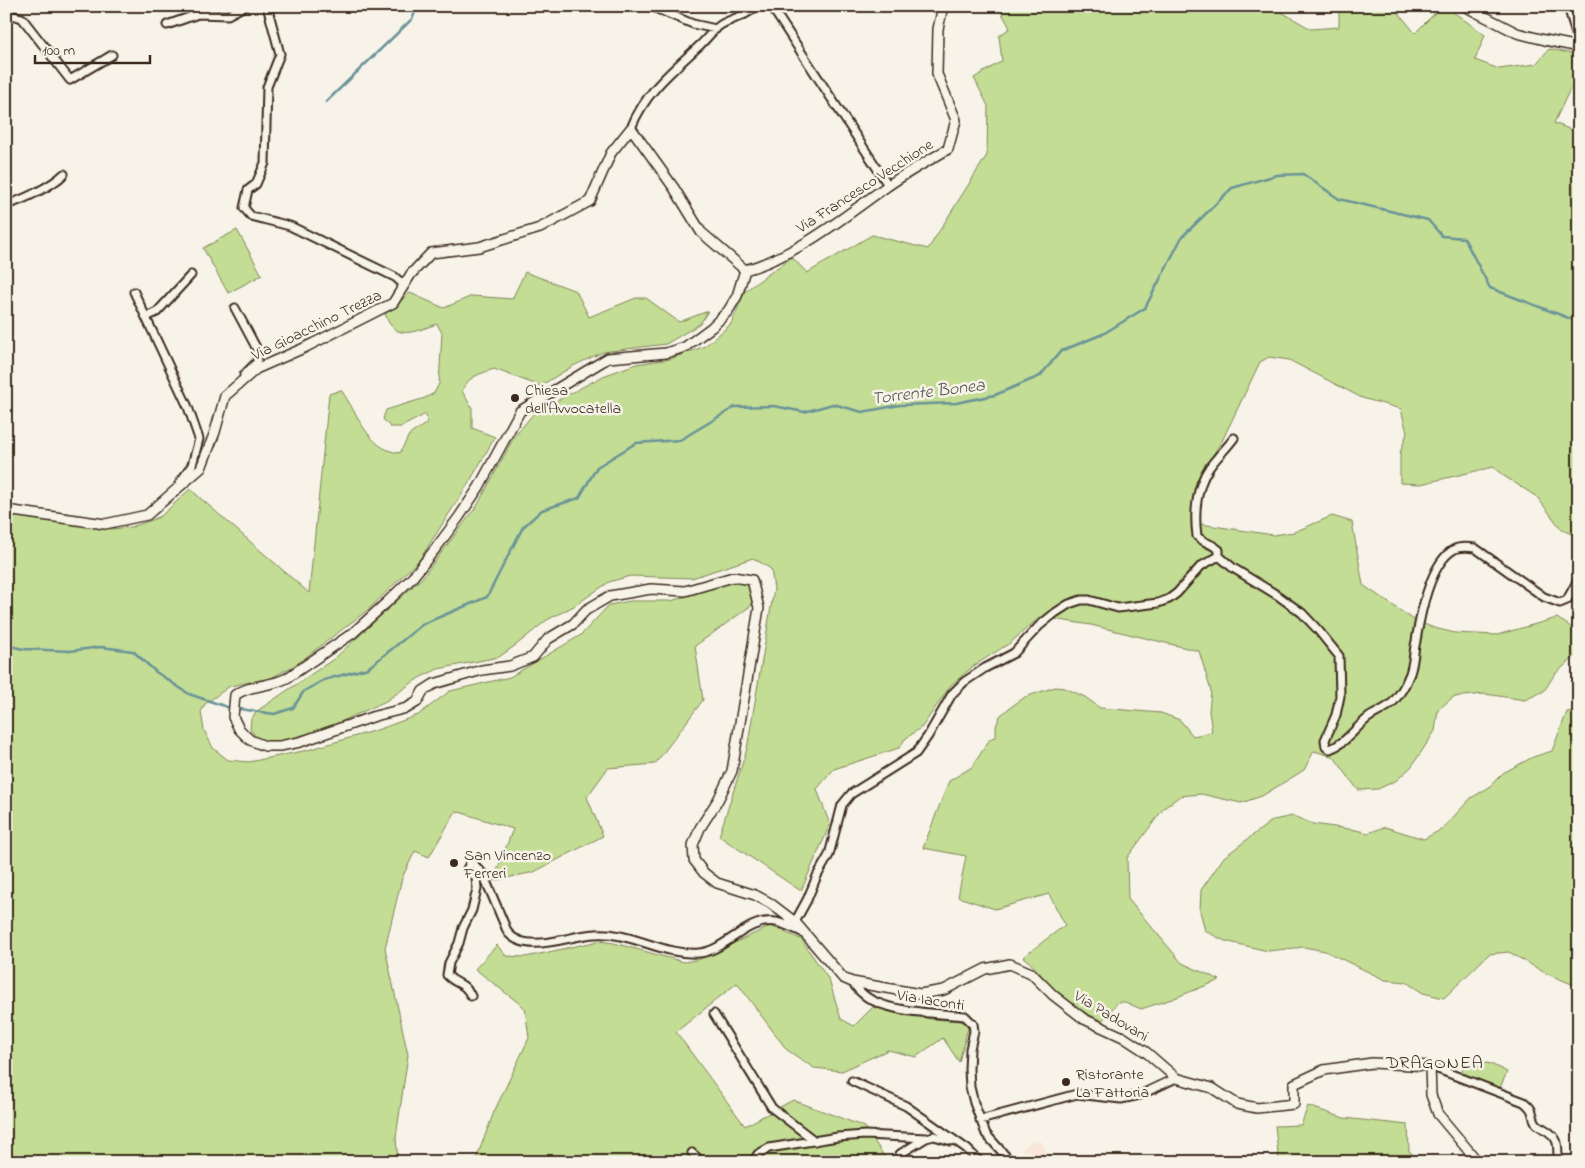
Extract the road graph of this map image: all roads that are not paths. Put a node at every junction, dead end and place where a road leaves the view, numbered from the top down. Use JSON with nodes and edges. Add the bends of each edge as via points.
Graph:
{"nodes":[{"id":1,"x":245,"y":6,"type":"edge"},
{"id":2,"x":267,"y":6,"type":"edge"},
{"id":3,"x":650,"y":6,"type":"edge"},
{"id":4,"x":756,"y":6,"type":"edge"},
{"id":5,"x":771,"y":6,"type":"edge"},
{"id":6,"x":942,"y":6,"type":"edge"},
{"id":7,"x":1464,"y":6,"type":"edge"},
{"id":8,"x":1568,"y":6,"type":"edge"},
{"id":9,"x":6,"y":15,"type":"edge"},
{"id":10,"x":167,"y":25,"type":"dead end"},
{"id":11,"x":716,"y":29,"type":"junction"},
{"id":12,"x":1579,"y":46,"type":"edge"},
{"id":13,"x":112,"y":55,"type":"dead end"},
{"id":14,"x":631,"y":128,"type":"junction"},
{"id":15,"x":64,"y":174,"type":"dead end"},
{"id":16,"x":888,"y":185,"type":"junction"},
{"id":17,"x":6,"y":205,"type":"edge"},
{"id":18,"x":744,"y":270,"type":"junction"},
{"id":19,"x":191,"y":275,"type":"dead end"},
{"id":20,"x":404,"y":285,"type":"junction"},
{"id":21,"x":134,"y":292,"type":"dead end"},
{"id":22,"x":235,"y":308,"type":"dead end"},
{"id":23,"x":146,"y":317,"type":"junction"},
{"id":24,"x":237,"y":385,"type":"junction"},
{"id":25,"x":1234,"y":438,"type":"dead end"},
{"id":26,"x":170,"y":497,"type":"junction"},
{"id":27,"x":6,"y":510,"type":"edge"},
{"id":28,"x":1219,"y":556,"type":"junction"},
{"id":29,"x":1579,"y":578,"type":"edge"},
{"id":30,"x":795,"y":922,"type":"junction"},
{"id":31,"x":805,"y":934,"type":"junction"},
{"id":32,"x":852,"y":982,"type":"junction"},
{"id":33,"x":471,"y":996,"type":"dead end"},
{"id":34,"x":714,"y":1014,"type":"dead end"},
{"id":35,"x":1430,"y":1066,"type":"junction"},
{"id":36,"x":1176,"y":1078,"type":"junction"},
{"id":37,"x":852,"y":1081,"type":"dead end"},
{"id":38,"x":980,"y":1120,"type":"junction"},
{"id":39,"x":926,"y":1138,"type":"junction"},
{"id":40,"x":815,"y":1141,"type":"junction"},
{"id":41,"x":956,"y":1143,"type":"junction"},
{"id":42,"x":692,"y":1153,"type":"dead end"},
{"id":43,"x":1012,"y":1161,"type":"edge"},
{"id":44,"x":702,"y":1162,"type":"edge"},
{"id":45,"x":752,"y":1162,"type":"edge"},
{"id":46,"x":901,"y":1162,"type":"edge"},
{"id":47,"x":980,"y":1162,"type":"edge"},
{"id":48,"x":1478,"y":1162,"type":"edge"},
{"id":49,"x":1558,"y":1162,"type":"edge"}],
"edges":[{"from":1,"to":10,"type":"street","via":[[228,15],[198,14]]},
{"from":2,"to":20,"type":"street","via":[[280,54],[267,87],[265,163],[256,184],[248,190],[244,208],[251,216],[290,226],[395,277]]},
{"from":3,"to":11,"type":"street","via":[[693,24]]},
{"from":4,"to":11,"type":"street"},
{"from":5,"to":16,"type":"street"},
{"from":6,"to":16,"type":"street","name":"Via Francesco Vecchione","via":[[937,74],[956,120],[948,148]]},
{"from":7,"to":12,"type":"street","via":[[1517,32]]},
{"from":8,"to":12,"type":"street"},
{"from":9,"to":13,"type":"street","via":[[22,18],[70,80]]},
{"from":11,"to":14,"type":"street","via":[[655,87]]},
{"from":14,"to":18,"type":"street","via":[[701,232]]},
{"from":14,"to":20,"type":"street","name":"Via Gioacchino Trezza","via":[[611,153],[590,201],[540,228],[479,247],[431,253]]},
{"from":15,"to":17,"type":"street","via":[[20,201]]},
{"from":16,"to":18,"type":"street","name":"Via Francesco Vecchione","via":[[831,227],[771,261]]},
{"from":18,"to":30,"type":"street","name":"Via Padovani","via":[[738,296],[728,311],[685,347],[666,353],[608,358],[520,410],[459,517],[412,578],[352,633],[287,678],[251,687],[235,695],[233,718],[250,740],[265,746],[300,742],[407,708],[434,684],[532,658],[548,639],[610,596],[651,589],[685,591],[733,578],[752,580],[759,608],[732,771],[695,838],[694,860],[717,883],[755,895]]},
{"from":19,"to":23,"type":"street","via":[[157,312]]},
{"from":20,"to":24,"type":"street","name":"Via Gioacchino Trezza","via":[[394,303],[256,369]]},
{"from":21,"to":23,"type":"street","name":"Via Gioacchino Trezza"},
{"from":22,"to":24,"type":"street","name":"Via Gioacchino Trezza","via":[[258,351],[257,362],[235,382]]},
{"from":23,"to":26,"type":"street","name":"Via Gioacchino Trezza","via":[[188,407],[199,439],[192,465]]},
{"from":24,"to":26,"type":"street","name":"Via Gioacchino Trezza","via":[[225,396],[202,468]]},
{"from":25,"to":28,"type":"street","via":[[1208,469],[1198,494],[1197,536],[1214,545]]},
{"from":26,"to":27,"type":"street","name":"Via Gioacchino Trezza","via":[[147,515],[105,524]]},
{"from":28,"to":29,"type":"street","via":[[1302,614],[1339,656],[1340,696],[1325,740],[1326,747],[1330,749],[1337,747],[1370,716],[1395,700],[1403,687],[1412,668],[1430,584],[1435,571],[1452,550],[1475,548],[1544,597],[1560,603],[1567,600]]},
{"from":28,"to":30,"type":"street","via":[[1201,566],[1177,593],[1158,603],[1118,608],[1089,600],[1069,604],[1039,626],[1014,653],[964,682],[952,694],[916,753],[851,794],[842,805],[829,855]]},
{"from":30,"to":31,"type":"street","name":"Via Padovani"},
{"from":31,"to":32,"type":"street","name":"Via Padovani","via":[[843,978]]},
{"from":31,"to":33,"type":"street","via":[[786,925],[762,923],[701,953],[674,952],[611,934],[528,944],[515,940],[508,933],[483,874],[471,861],[467,869],[476,878],[477,889],[472,910],[449,963],[448,975],[452,981],[468,989]]},
{"from":32,"to":36,"type":"street","name":"Via Padovani","via":[[920,994],[944,990],[984,969],[1010,964],[1030,973],[1084,1019],[1146,1052]]},
{"from":32,"to":38,"type":"street","name":"Via Iaconti","via":[[864,995],[900,1009],[970,1019],[974,1031],[970,1049],[970,1087]]},
{"from":34,"to":40,"type":"street","via":[[772,1108]]},
{"from":35,"to":36,"type":"street","via":[[1372,1063],[1324,1070],[1294,1084],[1294,1104],[1257,1108],[1237,1104],[1212,1088]]},
{"from":35,"to":48,"type":"street","via":[[1432,1094],[1438,1114]]},
{"from":35,"to":49,"type":"street","via":[[1524,1102],[1532,1109],[1537,1124],[1556,1138]]},
{"from":36,"to":38,"type":"street","via":[[1140,1095],[1121,1099],[1076,1094]]},
{"from":37,"to":41,"type":"street","via":[[906,1106]]},
{"from":38,"to":43,"type":"street","name":"Via Iaconti","via":[[986,1134]]},
{"from":39,"to":40,"type":"street","via":[[865,1134]]},
{"from":39,"to":41,"type":"street","via":[[934,1136]]},
{"from":39,"to":46,"type":"street","via":[[900,1154]]},
{"from":40,"to":45,"type":"street","via":[[768,1148]]},
{"from":41,"to":47,"type":"street"},
{"from":42,"to":44,"type":"street"}]}
